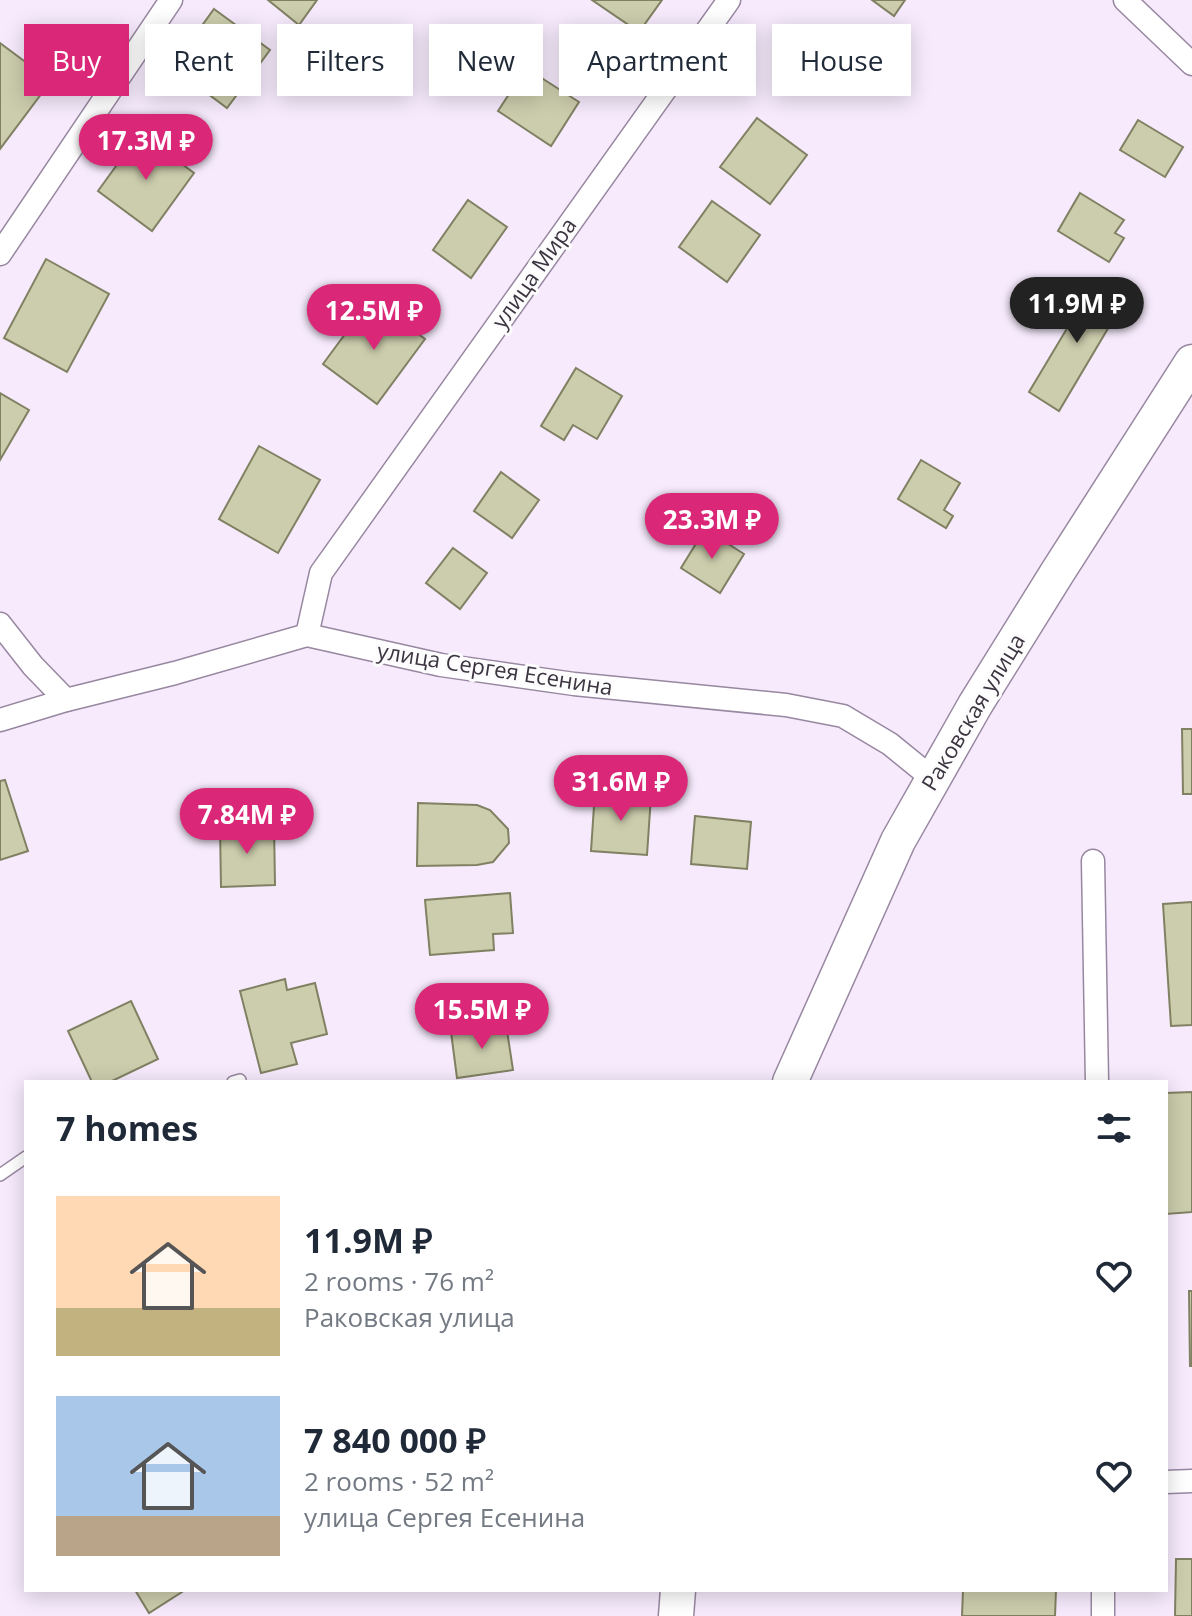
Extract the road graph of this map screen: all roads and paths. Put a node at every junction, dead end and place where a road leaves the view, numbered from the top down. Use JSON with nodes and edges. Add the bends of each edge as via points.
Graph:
{"nodes":[{"id":1,"x":171,"y":0,"type":"edge"},
{"id":2,"x":729,"y":0,"type":"edge"},
{"id":3,"x":1125,"y":0,"type":"edge"},
{"id":4,"x":1192,"y":64,"type":"edge"},
{"id":5,"x":0,"y":254,"type":"edge"},
{"id":6,"x":1192,"y":362,"type":"edge"},
{"id":7,"x":0,"y":624,"type":"edge"},
{"id":8,"x":307,"y":635,"type":"junction"},
{"id":9,"x":66,"y":700,"type":"junction"},
{"id":10,"x":0,"y":720,"type":"edge"},
{"id":11,"x":933,"y":779,"type":"junction"},
{"id":12,"x":1093,"y":861,"type":"dead end"},
{"id":13,"x":791,"y":1080,"type":"edge"},
{"id":14,"x":1097,"y":1080,"type":"edge"},
{"id":15,"x":24,"y":1158,"type":"edge"},
{"id":16,"x":0,"y":1175,"type":"edge"},
{"id":17,"x":1192,"y":1481,"type":"edge"},
{"id":18,"x":1168,"y":1482,"type":"edge"},
{"id":19,"x":678,"y":1592,"type":"edge"},
{"id":20,"x":1103,"y":1592,"type":"edge"},
{"id":21,"x":676,"y":1616,"type":"edge"},
{"id":22,"x":1103,"y":1616,"type":"edge"}],
"edges":[{"from":1,"to":5,"type":"street"},
{"from":2,"to":8,"type":"street","name":"улица Мира","via":[[321,573]]},
{"from":3,"to":4,"type":"street"},
{"from":6,"to":11,"type":"main road","name":"Раковская улица"},
{"from":7,"to":9,"type":"street"},
{"from":8,"to":9,"type":"street","name":"улица Сергея Есенина"},
{"from":8,"to":11,"type":"street","name":"улица Сергея Есенина","via":[[441,665],[843,716],[890,744]]},
{"from":9,"to":10,"type":"street","name":"улица Сергея Есенина"},
{"from":11,"to":13,"type":"main road","name":"Раковская улица","via":[[898,841]]},
{"from":12,"to":14,"type":"street"},
{"from":15,"to":16,"type":"lane"},
{"from":17,"to":18,"type":"street"},
{"from":19,"to":21,"type":"main road"},
{"from":20,"to":22,"type":"street"}]}
